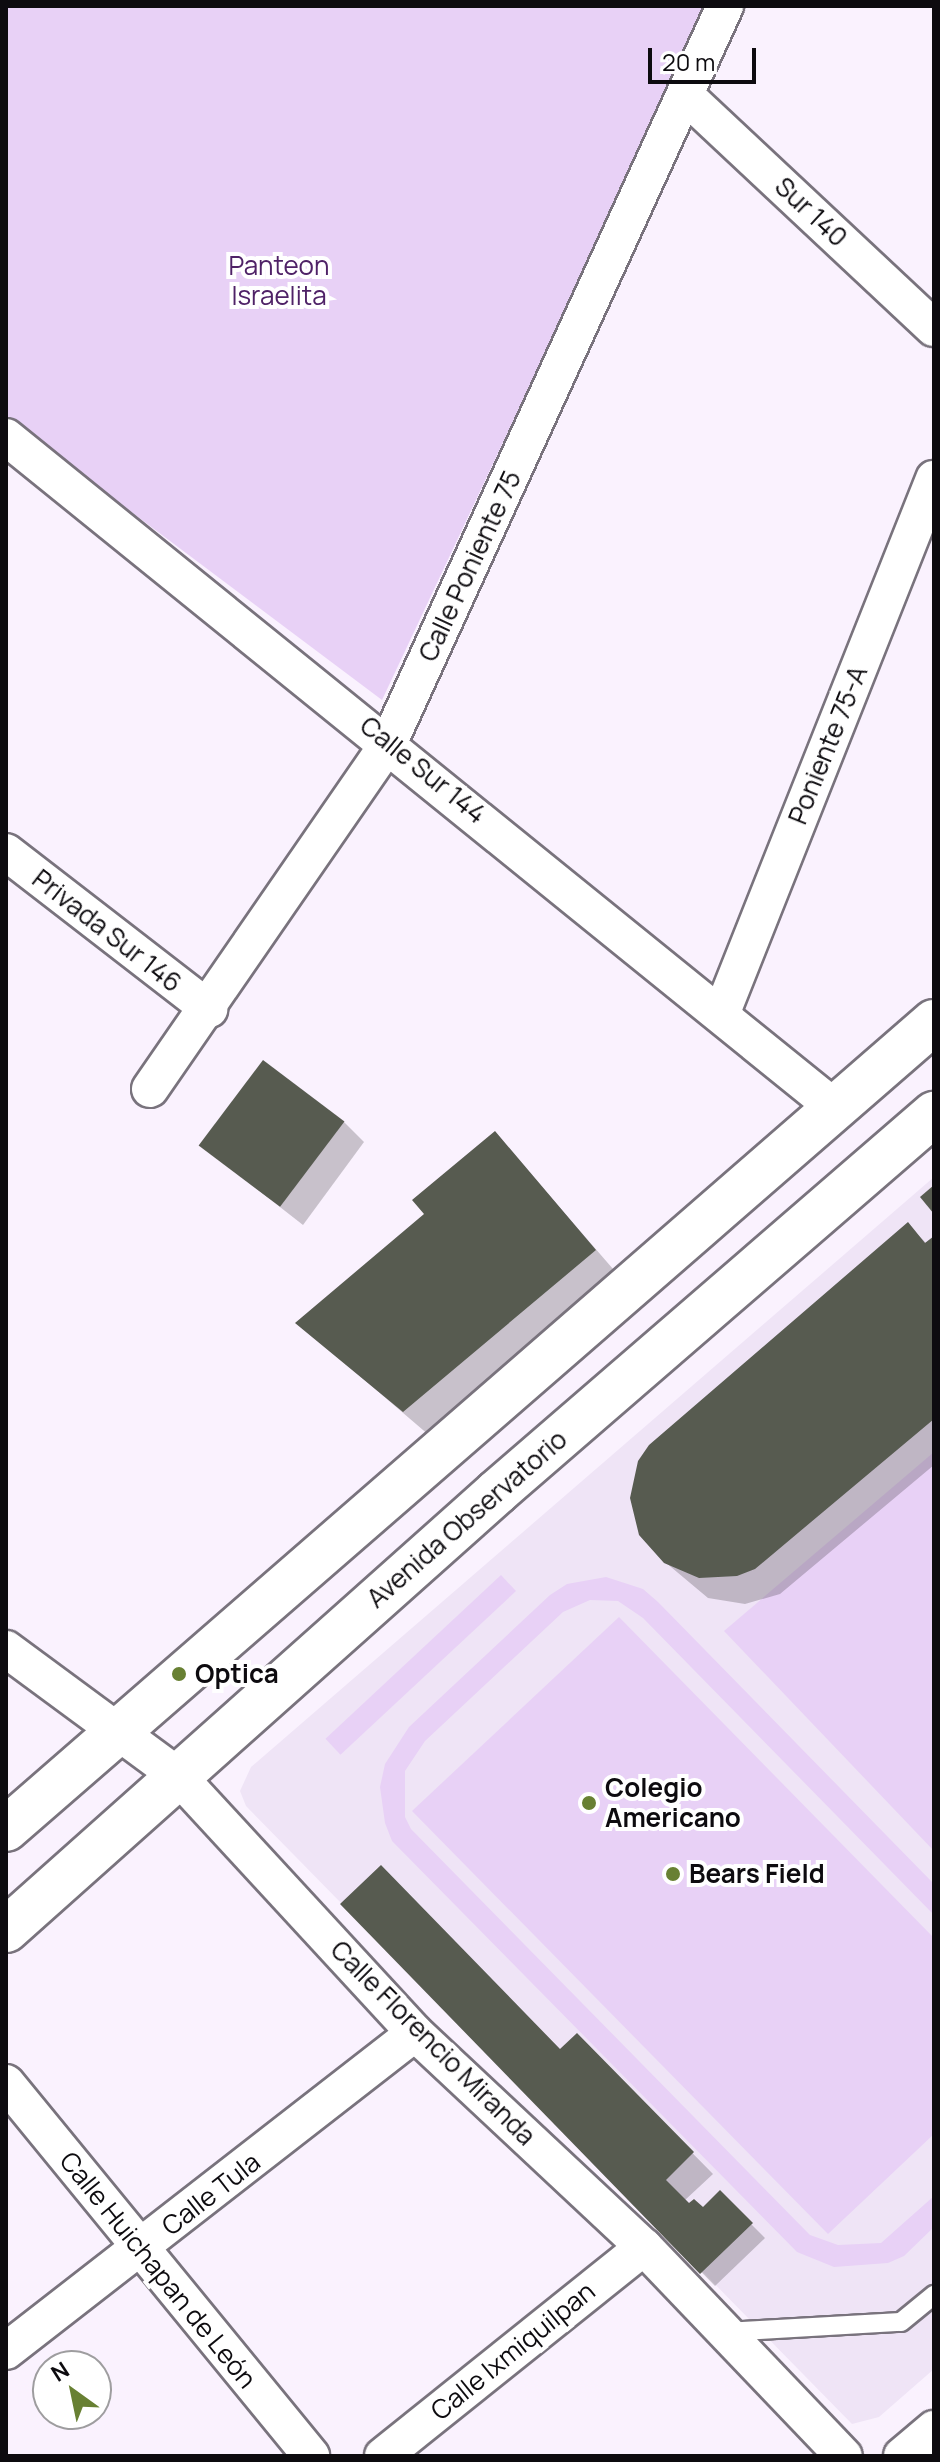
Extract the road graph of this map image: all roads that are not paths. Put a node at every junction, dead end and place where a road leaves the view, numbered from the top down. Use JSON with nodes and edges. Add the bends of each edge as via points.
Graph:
{"nodes":[{"id":1,"x":725,"y":6,"type":"edge"},
{"id":2,"x":687,"y":97,"type":"junction"},
{"id":3,"x":934,"y":328,"type":"edge"},
{"id":4,"x":6,"y":437,"type":"edge"},
{"id":5,"x":934,"y":479,"type":"edge"},
{"id":6,"x":389,"y":742,"type":"junction"},
{"id":7,"x":6,"y":852,"type":"edge"},
{"id":8,"x":209,"y":1009,"type":"junction"},
{"id":9,"x":722,"y":1012,"type":"junction"},
{"id":10,"x":934,"y":1022,"type":"edge"},
{"id":11,"x":150,"y":1089,"type":"dead end"},
{"id":12,"x":835,"y":1108,"type":"junction"},
{"id":13,"x":934,"y":1114,"type":"edge"},
{"id":14,"x":455,"y":1440,"type":"junction"},
{"id":15,"x":497,"y":1492,"type":"junction"},
{"id":16,"x":6,"y":1649,"type":"edge"},
{"id":17,"x":113,"y":1731,"type":"junction"},
{"id":18,"x":177,"y":1775,"type":"junction"},
{"id":19,"x":6,"y":1829,"type":"edge"},
{"id":20,"x":6,"y":1930,"type":"edge"},
{"id":21,"x":415,"y":2033,"type":"junction"},
{"id":22,"x":6,"y":2083,"type":"edge"},
{"id":23,"x":644,"y":2247,"type":"junction"},
{"id":24,"x":140,"y":2250,"type":"junction"},
{"id":25,"x":934,"y":2295,"type":"edge"},
{"id":26,"x":722,"y":2332,"type":"junction"},
{"id":27,"x":6,"y":2351,"type":"edge"},
{"id":28,"x":934,"y":2429,"type":"edge"},
{"id":29,"x":311,"y":2456,"type":"edge"},
{"id":30,"x":383,"y":2456,"type":"edge"},
{"id":31,"x":844,"y":2456,"type":"edge"},
{"id":32,"x":902,"y":2456,"type":"edge"}],
"edges":[{"from":1,"to":2,"type":"street","name":"Calle Poniente 75"},
{"from":2,"to":3,"type":"street","name":"Sur 140"},
{"from":2,"to":6,"type":"street","name":"Calle Poniente 75"},
{"from":4,"to":6,"type":"street","name":"Calle Sur 144"},
{"from":5,"to":9,"type":"street","name":"Poniente 75-A"},
{"from":6,"to":8,"type":"street","name":"Calle Poniente 75"},
{"from":6,"to":9,"type":"street","name":"Calle Sur 144"},
{"from":7,"to":8,"type":"street","name":"Privada Sur 146"},
{"from":8,"to":11,"type":"street","name":"Calle Poniente 75"},
{"from":9,"to":12,"type":"street","name":"Calle Sur 144"},
{"from":10,"to":12,"type":"main road"},
{"from":12,"to":14,"type":"main road"},
{"from":13,"to":15,"type":"main road","name":"Avenida Observatorio"},
{"from":14,"to":15,"type":"main road"},
{"from":14,"to":17,"type":"main road"},
{"from":15,"to":18,"type":"main road","name":"Avenida Observatorio"},
{"from":16,"to":17,"type":"street","name":"Calle Florencio Miranda"},
{"from":17,"to":18,"type":"street","name":"Calle Florencio Miranda"},
{"from":17,"to":19,"type":"main road"},
{"from":18,"to":20,"type":"main road","name":"Avenida Observatorio"},
{"from":18,"to":21,"type":"street","name":"Calle Florencio Miranda"},
{"from":21,"to":23,"type":"street","name":"Calle Florencio Miranda"},
{"from":21,"to":24,"type":"street","name":"Calle Tula"},
{"from":22,"to":24,"type":"street","name":"Calle Huichapan de León"},
{"from":23,"to":26,"type":"street","name":"Calle Florencio Miranda"},
{"from":23,"to":30,"type":"street","name":"Calle Ixmiquilpan"},
{"from":24,"to":27,"type":"street","name":"Calle Tula"},
{"from":24,"to":29,"type":"street","name":"Calle Huichapan de León"},
{"from":25,"to":26,"type":"lane","via":[[901,2322]]},
{"from":26,"to":31,"type":"street","name":"Calle Florencio Miranda"},
{"from":28,"to":32,"type":"street"}]}
